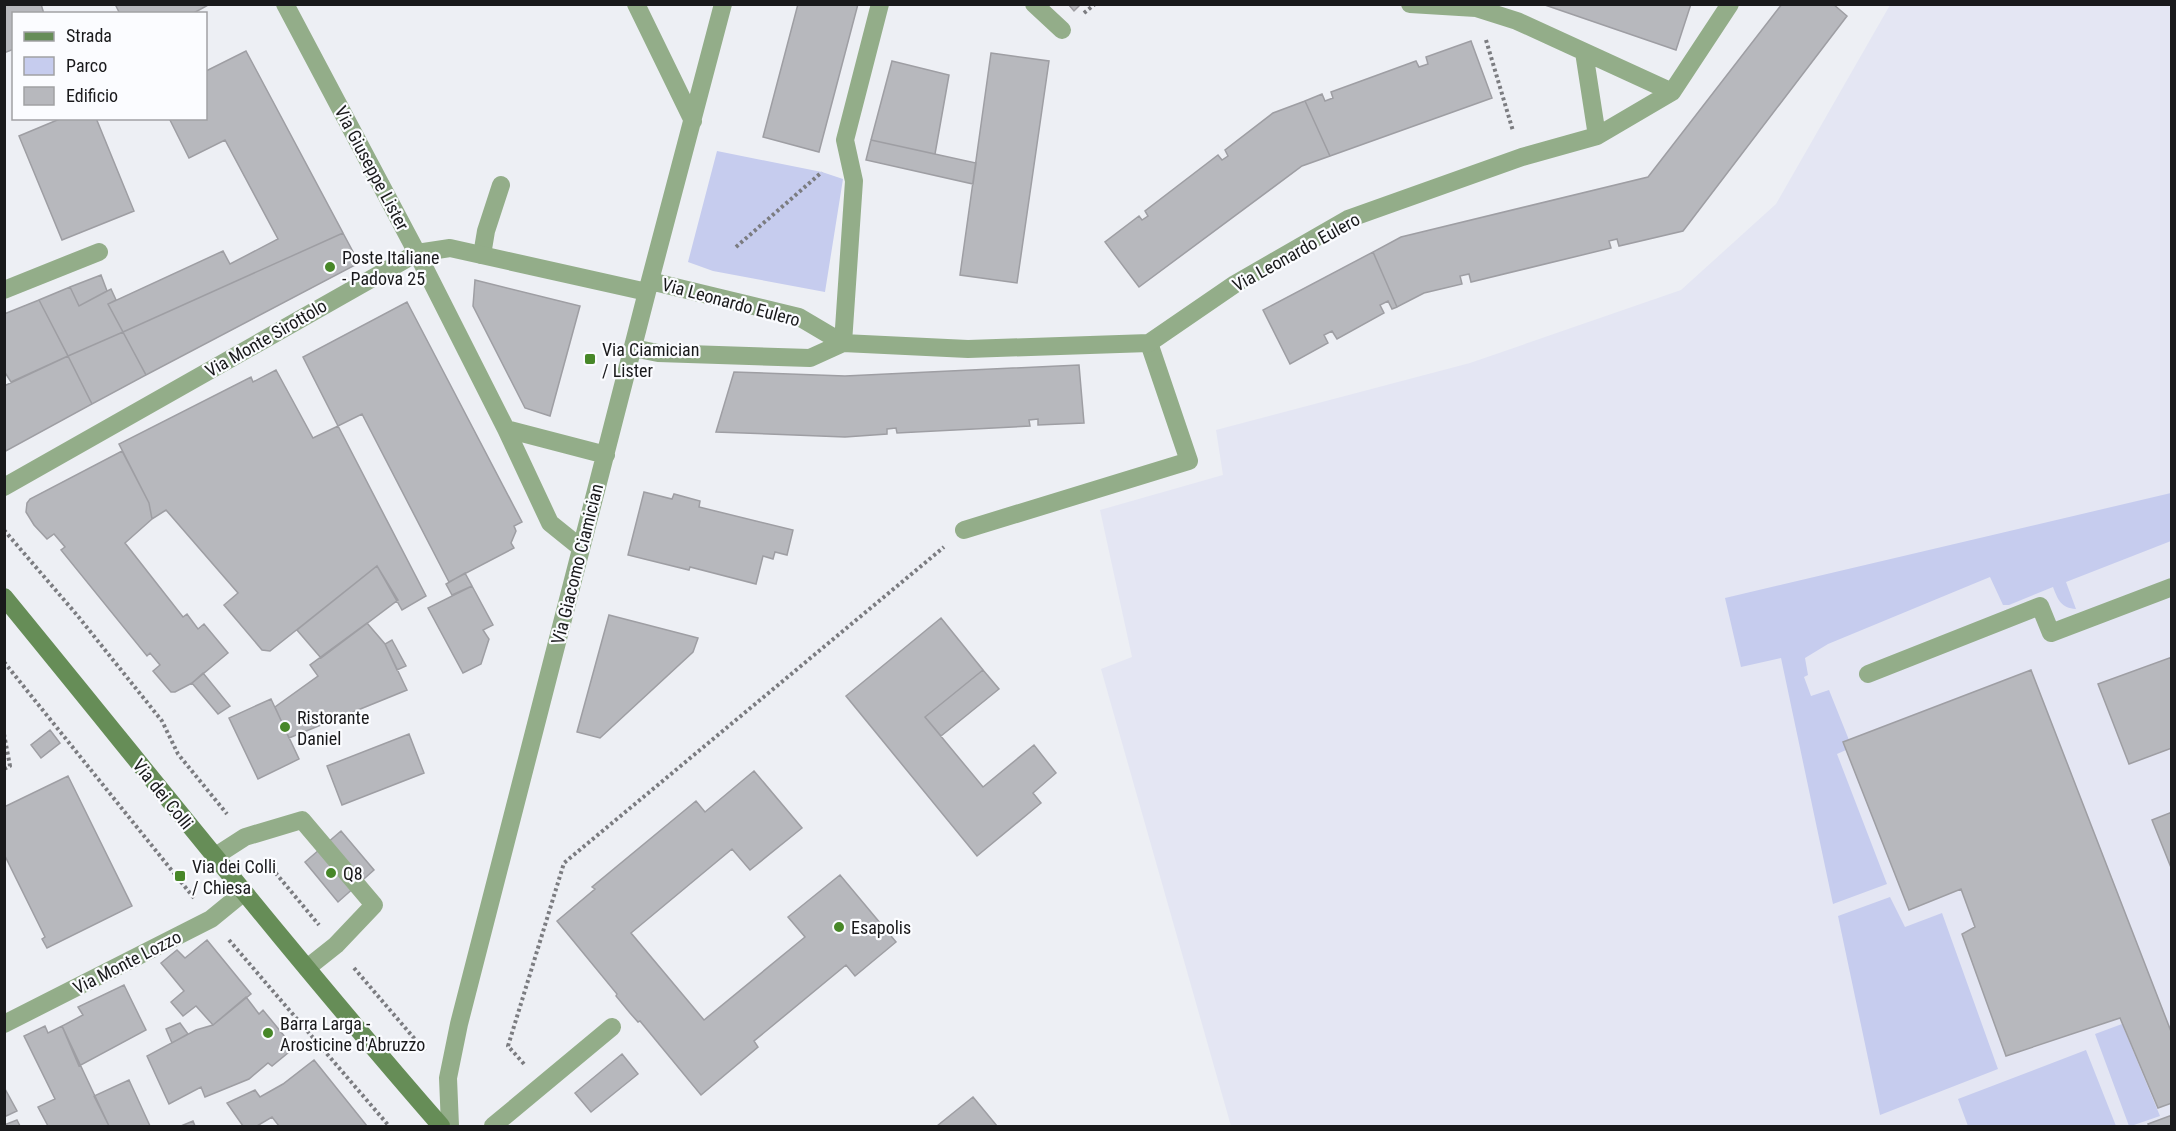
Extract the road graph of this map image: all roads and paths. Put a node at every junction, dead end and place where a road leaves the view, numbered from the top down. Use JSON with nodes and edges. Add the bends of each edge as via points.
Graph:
{"nodes":[{"id":1,"x":285,"y":4,"type":"edge"},
{"id":2,"x":636,"y":4,"type":"edge"},
{"id":3,"x":723,"y":4,"type":"edge"},
{"id":4,"x":880,"y":4,"type":"edge"},
{"id":5,"x":1034,"y":4,"type":"edge"},
{"id":6,"x":1410,"y":4,"type":"edge"},
{"id":7,"x":1731,"y":4,"type":"edge"},
{"id":8,"x":1476,"y":8,"type":"junction"},
{"id":9,"x":1062,"y":30,"type":"dead end"},
{"id":10,"x":1584,"y":52,"type":"junction"},
{"id":11,"x":1672,"y":92,"type":"junction"},
{"id":12,"x":693,"y":121,"type":"junction"},
{"id":13,"x":1597,"y":136,"type":"junction"},
{"id":14,"x":845,"y":140,"type":"junction"},
{"id":15,"x":1521,"y":157,"type":"junction"},
{"id":16,"x":501,"y":185,"type":"dead end"},
{"id":17,"x":736,"y":247,"type":"dead end"},
{"id":18,"x":99,"y":252,"type":"dead end"},
{"id":19,"x":417,"y":253,"type":"junction"},
{"id":20,"x":482,"y":255,"type":"junction"},
{"id":21,"x":649,"y":286,"type":"junction"},
{"id":22,"x":4,"y":290,"type":"edge"},
{"id":23,"x":843,"y":343,"type":"junction"},
{"id":24,"x":1149,"y":343,"type":"junction"},
{"id":25,"x":633,"y":348,"type":"junction"},
{"id":26,"x":506,"y":429,"type":"junction"},
{"id":27,"x":606,"y":455,"type":"junction"},
{"id":28,"x":4,"y":487,"type":"edge"},
{"id":29,"x":4,"y":530,"type":"edge"},
{"id":30,"x":964,"y":530,"type":"joint"},
{"id":31,"x":581,"y":548,"type":"junction"},
{"id":32,"x":2172,"y":587,"type":"edge"},
{"id":33,"x":4,"y":597,"type":"edge"},
{"id":34,"x":4,"y":662,"type":"edge"},
{"id":35,"x":1868,"y":674,"type":"dead end"},
{"id":36,"x":4,"y":734,"type":"edge"},
{"id":37,"x":4,"y":769,"type":"edge"},
{"id":38,"x":245,"y":837,"type":"junction"},
{"id":39,"x":214,"y":857,"type":"junction"},
{"id":40,"x":244,"y":892,"type":"junction"},
{"id":41,"x":200,"y":906,"type":"dead end"},
{"id":42,"x":223,"y":933,"type":"dead end"},
{"id":43,"x":336,"y":945,"type":"junction"},
{"id":44,"x":307,"y":968,"type":"junction"},
{"id":45,"x":4,"y":1024,"type":"edge"},
{"id":46,"x":612,"y":1027,"type":"dead end"},
{"id":47,"x":405,"y":1029,"type":"dead end"},
{"id":48,"x":542,"y":1085,"type":"junction"},
{"id":49,"x":389,"y":1126,"type":"edge"},
{"id":50,"x":441,"y":1126,"type":"edge"},
{"id":51,"x":450,"y":1126,"type":"edge"},
{"id":52,"x":493,"y":1126,"type":"edge"}],
"edges":[{"from":1,"to":19,"type":"street","name":"Via Giuseppe Lister"},
{"from":2,"to":12,"type":"street"},
{"from":3,"to":12,"type":"street","name":"Via Giacomo Ciamician"},
{"from":4,"to":14,"type":"street"},
{"from":5,"to":9,"type":"street"},
{"from":6,"to":8,"type":"street"},
{"from":7,"to":11,"type":"street","name":"Via Leonardo Eulero"},
{"from":8,"to":10,"type":"street","via":[[1517,21]]},
{"from":8,"to":15,"type":"path"},
{"from":10,"to":11,"type":"street"},
{"from":10,"to":13,"type":"street"},
{"from":11,"to":13,"type":"street","name":"Via Leonardo Eulero"},
{"from":12,"to":21,"type":"street","name":"Via Giacomo Ciamician"},
{"from":13,"to":15,"type":"street","name":"Via Leonardo Eulero"},
{"from":14,"to":17,"type":"path","via":[[822,172]]},
{"from":14,"to":23,"type":"street","via":[[854,181]]},
{"from":15,"to":24,"type":"street","name":"Via Leonardo Eulero","via":[[1348,219],[1235,284]]},
{"from":16,"to":20,"type":"street"},
{"from":18,"to":22,"type":"street"},
{"from":19,"to":20,"type":"street","name":"Via Monte Sirottolo","via":[[450,248]]},
{"from":19,"to":26,"type":"street","name":"Via Giuseppe Lister"},
{"from":19,"to":28,"type":"street","name":"Via Monte Sirottolo"},
{"from":20,"to":21,"type":"street","name":"Via Monte Sirottolo"},
{"from":21,"to":23,"type":"street","name":"Via Leonardo Eulero","via":[[799,317]]},
{"from":21,"to":25,"type":"street","name":"Via Giacomo Ciamician"},
{"from":23,"to":24,"type":"street","name":"Via Leonardo Eulero","via":[[968,349]]},
{"from":23,"to":25,"type":"street","name":"Via Leonardo Eulero","via":[[810,358]]},
{"from":24,"to":30,"type":"street","via":[[1189,460]]},
{"from":25,"to":27,"type":"street","name":"Via Giacomo Ciamician"},
{"from":26,"to":27,"type":"street"},
{"from":26,"to":31,"type":"street","name":"Via Giuseppe Lister","via":[[550,523]]},
{"from":27,"to":31,"type":"street","name":"Via Giacomo Ciamician"},
{"from":29,"to":38,"type":"path","via":[[162,721],[178,754]]},
{"from":30,"to":48,"type":"path","via":[[564,863],[508,1046]]},
{"from":31,"to":51,"type":"street","name":"Via Giacomo Ciamician","via":[[459,1024],[448,1078]]},
{"from":32,"to":35,"type":"street","via":[[2051,633],[2040,606]]},
{"from":33,"to":39,"type":"main road","name":"Via dei Colli"},
{"from":34,"to":41,"type":"path"},
{"from":36,"to":37,"type":"path","via":[[10,766]]},
{"from":38,"to":39,"type":"street"},
{"from":38,"to":43,"type":"path"},
{"from":38,"to":43,"type":"street","via":[[302,819],[374,905]]},
{"from":39,"to":40,"type":"main road","name":"Via dei Colli"},
{"from":40,"to":44,"type":"main road","name":"Via dei Colli"},
{"from":40,"to":45,"type":"street","name":"Via Monte Lozzo","via":[[211,919]]},
{"from":42,"to":49,"type":"path"},
{"from":43,"to":44,"type":"street"},
{"from":43,"to":47,"type":"path"},
{"from":44,"to":50,"type":"main road","name":"Via dei Colli"},
{"from":46,"to":48,"type":"street"},
{"from":48,"to":52,"type":"street"}]}
